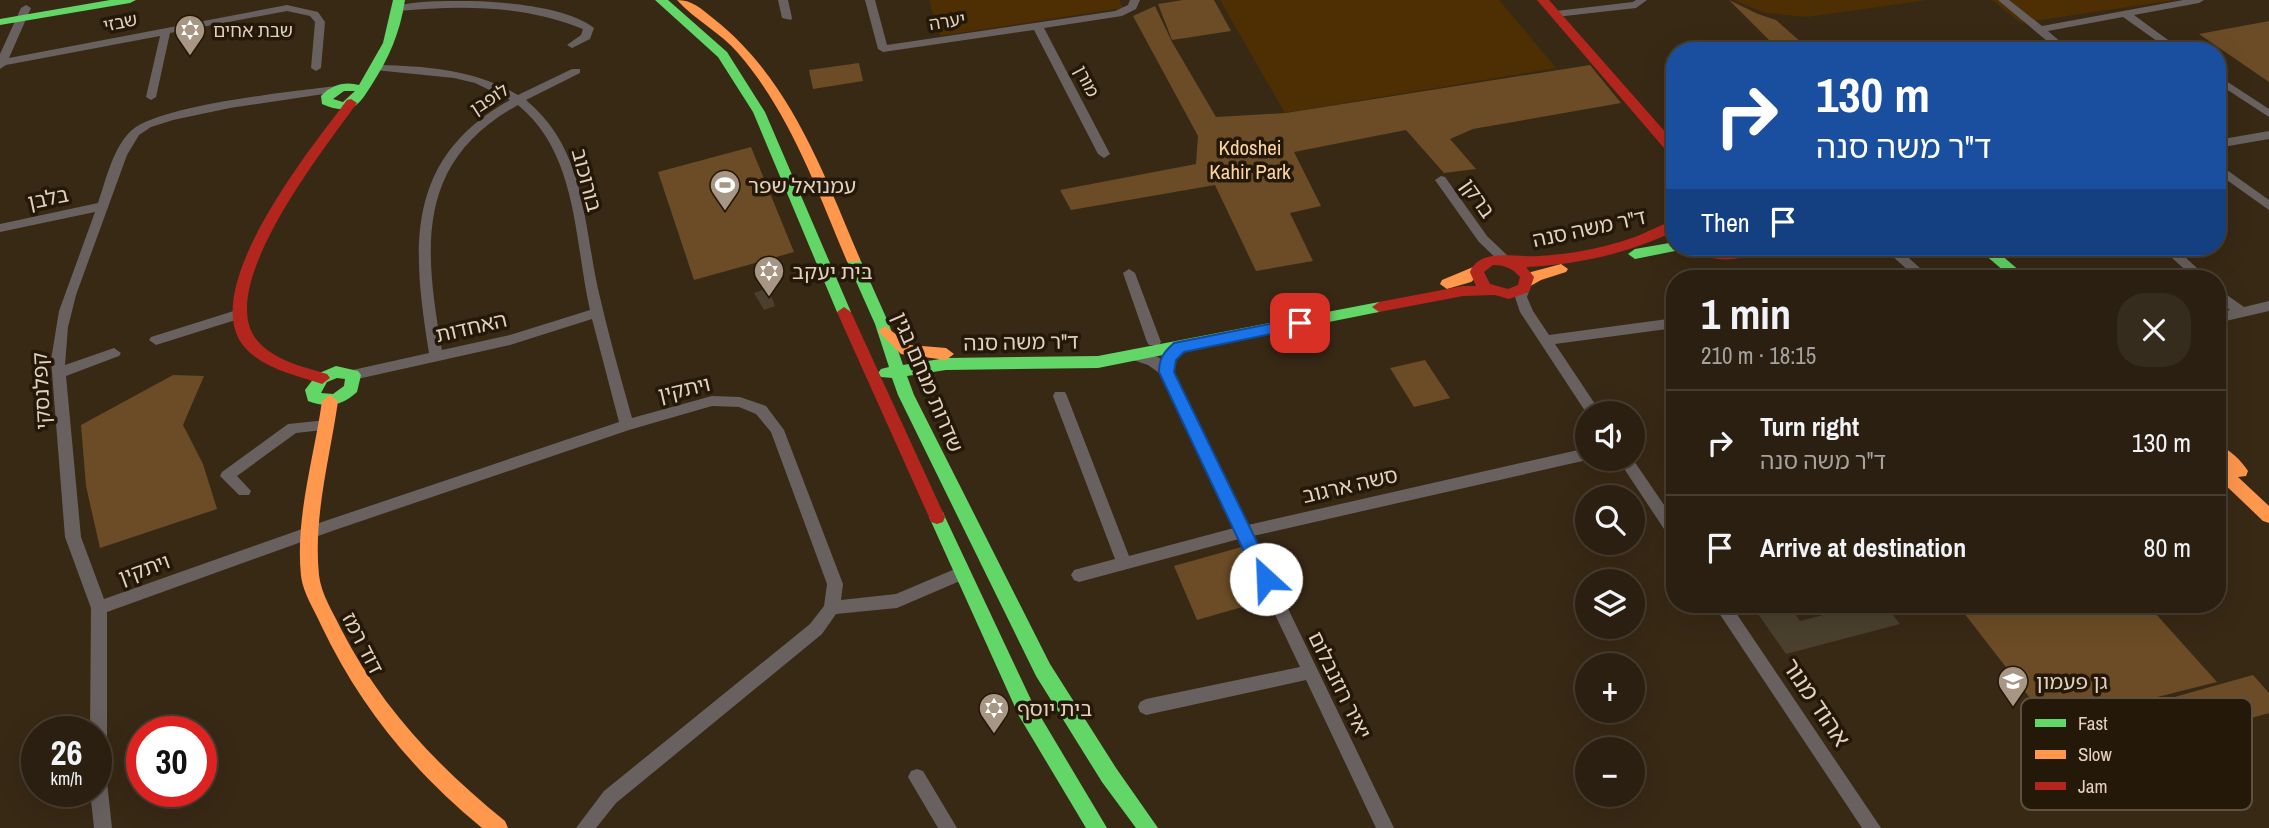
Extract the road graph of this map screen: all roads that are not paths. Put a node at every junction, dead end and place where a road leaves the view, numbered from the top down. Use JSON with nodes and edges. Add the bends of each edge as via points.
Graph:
{"nodes":[{"id":1,"x":72,"y":0,"type":"edge"},
{"id":2,"x":130,"y":0,"type":"edge"},
{"id":3,"x":661,"y":0,"type":"edge"},
{"id":4,"x":683,"y":0,"type":"edge"},
{"id":5,"x":783,"y":0,"type":"edge"},
{"id":6,"x":870,"y":0,"type":"edge"},
{"id":7,"x":1135,"y":0,"type":"edge"},
{"id":8,"x":1543,"y":0,"type":"edge"},
{"id":9,"x":2003,"y":0,"type":"edge"},
{"id":10,"x":2199,"y":0,"type":"edge"},
{"id":11,"x":1639,"y":3,"type":"edge"},
{"id":12,"x":398,"y":4,"type":"edge"},
{"id":13,"x":0,"y":12,"type":"edge"},
{"id":14,"x":24,"y":12,"type":"junction"},
{"id":15,"x":1556,"y":14,"type":"junction"},
{"id":16,"x":2125,"y":14,"type":"junction"},
{"id":17,"x":787,"y":18,"type":"dead end"},
{"id":18,"x":0,"y":22,"type":"edge"},
{"id":19,"x":1037,"y":25,"type":"junction"},
{"id":20,"x":166,"y":30,"type":"junction"},
{"id":21,"x":2039,"y":30,"type":"junction"},
{"id":22,"x":2054,"y":42,"type":"edge"},
{"id":23,"x":2165,"y":42,"type":"edge"},
{"id":24,"x":572,"y":46,"type":"dead end"},
{"id":25,"x":0,"y":64,"type":"edge"},
{"id":26,"x":316,"y":68,"type":"dead end"},
{"id":27,"x":376,"y":71,"type":"junction"},
{"id":28,"x":576,"y":71,"type":"dead end"},
{"id":29,"x":2226,"y":84,"type":"edge"},
{"id":30,"x":342,"y":94,"type":"junction"},
{"id":31,"x":151,"y":97,"type":"dead end"},
{"id":32,"x":519,"y":99,"type":"junction"},
{"id":33,"x":2269,"y":114,"type":"edge"},
{"id":34,"x":336,"y":124,"type":"junction"},
{"id":35,"x":2269,"y":135,"type":"edge"},
{"id":36,"x":2226,"y":142,"type":"edge"},
{"id":37,"x":1666,"y":145,"type":"edge"},
{"id":38,"x":1104,"y":154,"type":"dead end"},
{"id":39,"x":2226,"y":174,"type":"edge"},
{"id":40,"x":1441,"y":180,"type":"dead end"},
{"id":41,"x":104,"y":206,"type":"junction"},
{"id":42,"x":2269,"y":206,"type":"edge"},
{"id":43,"x":0,"y":228,"type":"edge"},
{"id":44,"x":1666,"y":230,"type":"edge"},
{"id":45,"x":1483,"y":239,"type":"junction"},
{"id":46,"x":1666,"y":249,"type":"edge"},
{"id":47,"x":1899,"y":256,"type":"edge"},
{"id":48,"x":1994,"y":256,"type":"edge"},
{"id":49,"x":2010,"y":256,"type":"edge"},
{"id":50,"x":2176,"y":256,"type":"edge"},
{"id":51,"x":1507,"y":261,"type":"junction"},
{"id":52,"x":1481,"y":266,"type":"junction"},
{"id":53,"x":1916,"y":270,"type":"edge"},
{"id":54,"x":2011,"y":270,"type":"edge"},
{"id":55,"x":2026,"y":270,"type":"edge"},
{"id":56,"x":2193,"y":270,"type":"edge"},
{"id":57,"x":1129,"y":273,"type":"dead end"},
{"id":58,"x":1525,"y":286,"type":"junction"},
{"id":59,"x":1496,"y":292,"type":"junction"},
{"id":60,"x":2226,"y":300,"type":"edge"},
{"id":61,"x":2269,"y":306,"type":"edge"},
{"id":62,"x":2241,"y":312,"type":"junction"},
{"id":63,"x":597,"y":313,"type":"junction"},
{"id":64,"x":240,"y":314,"type":"junction"},
{"id":65,"x":2226,"y":316,"type":"edge"},
{"id":66,"x":1533,"y":323,"type":"junction"},
{"id":67,"x":1666,"y":324,"type":"edge"},
{"id":68,"x":883,"y":329,"type":"junction"},
{"id":69,"x":156,"y":340,"type":"dead end"},
{"id":70,"x":1545,"y":340,"type":"junction"},
{"id":71,"x":1154,"y":342,"type":"junction"},
{"id":72,"x":1179,"y":347,"type":"junction"},
{"id":73,"x":114,"y":353,"type":"dead end"},
{"id":74,"x":436,"y":356,"type":"junction"},
{"id":75,"x":1135,"y":356,"type":"junction"},
{"id":76,"x":944,"y":359,"type":"junction"},
{"id":77,"x":896,"y":368,"type":"junction"},
{"id":78,"x":1167,"y":372,"type":"junction"},
{"id":79,"x":59,"y":373,"type":"junction"},
{"id":80,"x":871,"y":374,"type":"junction"},
{"id":81,"x":353,"y":376,"type":"junction"},
{"id":82,"x":322,"y":378,"type":"junction"},
{"id":83,"x":1060,"y":396,"type":"dead end"},
{"id":84,"x":330,"y":401,"type":"junction"},
{"id":85,"x":1586,"y":401,"type":"edge"},
{"id":86,"x":912,"y":406,"type":"junction"},
{"id":87,"x":327,"y":425,"type":"junction"},
{"id":88,"x":627,"y":425,"type":"junction"},
{"id":89,"x":1575,"y":457,"type":"edge"},
{"id":90,"x":2226,"y":458,"type":"edge"},
{"id":91,"x":1633,"y":471,"type":"edge"},
{"id":92,"x":2226,"y":475,"type":"edge"},
{"id":93,"x":243,"y":491,"type":"dead end"},
{"id":94,"x":2269,"y":498,"type":"edge"},
{"id":95,"x":2269,"y":516,"type":"edge"},
{"id":96,"x":1666,"y":521,"type":"edge"},
{"id":97,"x":311,"y":532,"type":"junction"},
{"id":98,"x":1244,"y":532,"type":"junction"},
{"id":99,"x":1124,"y":563,"type":"junction"},
{"id":100,"x":962,"y":573,"type":"junction"},
{"id":101,"x":1079,"y":575,"type":"dead end"},
{"id":102,"x":99,"y":607,"type":"junction"},
{"id":103,"x":832,"y":608,"type":"junction"},
{"id":104,"x":1727,"y":613,"type":"edge"},
{"id":105,"x":1310,"y":672,"type":"junction"},
{"id":106,"x":1146,"y":707,"type":"dead end"},
{"id":107,"x":917,"y":777,"type":"dead end"},
{"id":108,"x":103,"y":828,"type":"edge"},
{"id":109,"x":498,"y":828,"type":"edge"},
{"id":110,"x":585,"y":828,"type":"edge"},
{"id":111,"x":948,"y":828,"type":"edge"},
{"id":112,"x":1097,"y":828,"type":"edge"},
{"id":113,"x":1148,"y":828,"type":"edge"},
{"id":114,"x":1385,"y":828,"type":"edge"},
{"id":115,"x":1872,"y":828,"type":"edge"}],
"edges":[{"from":1,"to":14,"type":"street"},
{"from":2,"to":14,"type":"street"},
{"from":3,"to":80,"type":"street","via":[[723,55],[759,112]]},
{"from":4,"to":68,"type":"street","name":"שדרות מנחם בגין","via":[[741,49],[780,102]]},
{"from":5,"to":17,"type":"street"},
{"from":6,"to":19,"type":"street","name":"יערה","via":[[883,49]]},
{"from":7,"to":19,"type":"street","name":"יערה","via":[[1118,14]]},
{"from":8,"to":15,"type":"street"},
{"from":9,"to":21,"type":"street"},
{"from":10,"to":16,"type":"street"},
{"from":11,"to":15,"type":"street"},
{"from":12,"to":24,"type":"street","via":[[500,2],[543,8],[589,27],[586,37]]},
{"from":12,"to":27,"type":"street","via":[[395,26]]},
{"from":13,"to":14,"type":"street"},
{"from":14,"to":18,"type":"street"},
{"from":14,"to":25,"type":"street"},
{"from":15,"to":37,"type":"street"},
{"from":16,"to":21,"type":"street"},
{"from":16,"to":23,"type":"street"},
{"from":19,"to":38,"type":"street","name":"מורן"},
{"from":20,"to":25,"type":"street","name":"שבזי"},
{"from":20,"to":26,"type":"street","name":"שבזי","via":[[301,9],[320,22]]},
{"from":20,"to":31,"type":"street"},
{"from":21,"to":22,"type":"street"},
{"from":27,"to":30,"type":"street"},
{"from":27,"to":32,"type":"street","name":"בורוכוב","via":[[418,68],[450,73]]},
{"from":28,"to":32,"type":"street","name":"לופבן"},
{"from":29,"to":33,"type":"street"},
{"from":30,"to":34,"type":"street"},
{"from":30,"to":34,"type":"street","via":[[362,95]]},
{"from":30,"to":41,"type":"street","name":"קפלנסקי","via":[[300,95],[154,120],[137,130],[124,150]]},
{"from":32,"to":63,"type":"street","name":"בורוכוב","via":[[557,142],[570,180]]},
{"from":32,"to":74,"type":"street","name":"לופבן","via":[[472,130],[458,145],[439,178],[427,215],[424,282]]},
{"from":34,"to":64,"type":"street","via":[[259,239],[239,288]]},
{"from":35,"to":36,"type":"street"},
{"from":39,"to":42,"type":"street"},
{"from":40,"to":45,"type":"street","name":"ברקן"},
{"from":41,"to":43,"type":"street","name":"בלבן"},
{"from":41,"to":79,"type":"street","name":"קפלנסקי","via":[[64,318],[58,344]]},
{"from":44,"to":51,"type":"street","name":"ד\"ר משה סנה","via":[[1648,239],[1536,262]]},
{"from":45,"to":51,"type":"street","name":"ברקן"},
{"from":45,"to":52,"type":"street","name":"ברקן","via":[[1486,254]]},
{"from":46,"to":58,"type":"street","name":"ד\"ר משה סנה","via":[[1543,273]]},
{"from":47,"to":53,"type":"street"},
{"from":48,"to":54,"type":"street"},
{"from":49,"to":55,"type":"street"},
{"from":50,"to":56,"type":"street"},
{"from":51,"to":52,"type":"street","name":"ד\"ר משה סנה"},
{"from":51,"to":58,"type":"street","via":[[1525,273]]},
{"from":52,"to":59,"type":"street","via":[[1479,281]]},
{"from":52,"to":71,"type":"street","name":"ד\"ר משה סנה","via":[[1457,282]]},
{"from":57,"to":71,"type":"street"},
{"from":58,"to":59,"type":"street","name":"ד\"ר משה סנה","via":[[1518,292]]},
{"from":58,"to":66,"type":"street","via":[[1523,304]]},
{"from":59,"to":66,"type":"street","via":[[1516,304]]},
{"from":59,"to":72,"type":"street","name":"ד\"ר משה סנה","via":[[1463,290]]},
{"from":60,"to":62,"type":"street"},
{"from":61,"to":62,"type":"street"},
{"from":62,"to":65,"type":"street"},
{"from":63,"to":74,"type":"street","name":"האחדות","via":[[510,340]]},
{"from":63,"to":88,"type":"street","name":"בורוכוב"},
{"from":64,"to":69,"type":"street"},
{"from":64,"to":82,"type":"street","via":[[240,328],[259,351]]},
{"from":66,"to":70,"type":"street"},
{"from":67,"to":70,"type":"street"},
{"from":68,"to":76,"type":"street","via":[[906,350]]},
{"from":68,"to":77,"type":"street","name":"שדרות מנחם בגין"},
{"from":70,"to":85,"type":"street"},
{"from":71,"to":76,"type":"street","name":"ד\"ר משה סנה","via":[[1072,354]]},
{"from":72,"to":75,"type":"street","name":"ד\"ר משה סנה"},
{"from":72,"to":78,"type":"street","via":[[1169,357]]},
{"from":73,"to":79,"type":"street"},
{"from":74,"to":81,"type":"street","name":"האחדות"},
{"from":75,"to":76,"type":"street","name":"ד\"ר משה סנה","via":[[1072,364]]},
{"from":75,"to":78,"type":"street","via":[[1153,361]]},
{"from":76,"to":77,"type":"street","name":"ד\"ר משה סנה"},
{"from":76,"to":86,"type":"street","via":[[923,374]]},
{"from":77,"to":80,"type":"street","name":"ד\"ר משה סנה"},
{"from":77,"to":86,"type":"street","name":"שדרות מנחם בגין"},
{"from":78,"to":98,"type":"street","name":"יאיר רוזנבלום"},
{"from":79,"to":102,"type":"street","name":"קפלנסקי","via":[[73,537]]},
{"from":80,"to":100,"type":"street"},
{"from":81,"to":82,"type":"street","via":[[336,372]]},
{"from":81,"to":84,"type":"street","via":[[352,388]]},
{"from":82,"to":84,"type":"street","via":[[314,385],[313,394],[318,400]]},
{"from":83,"to":99,"type":"street"},
{"from":84,"to":87,"type":"street","name":"דוד רמז"},
{"from":86,"to":113,"type":"street","name":"שדרות מנחם בגין","via":[[1043,670]]},
{"from":87,"to":93,"type":"street","via":[[293,428],[227,476]]},
{"from":87,"to":97,"type":"street","name":"דוד רמז"},
{"from":88,"to":97,"type":"street","name":"ויתקין"},
{"from":88,"to":103,"type":"street","name":"ויתקין","via":[[712,401],[740,402],[761,410],[776,430],[835,583]]},
{"from":89,"to":98,"type":"street","name":"סשה ארגוב"},
{"from":90,"to":94,"type":"street"},
{"from":91,"to":96,"type":"street"},
{"from":92,"to":95,"type":"street"},
{"from":97,"to":102,"type":"street","name":"ויתקין"},
{"from":97,"to":109,"type":"street","name":"דוד רמז","via":[[310,579],[356,679],[395,736],[450,791]]},
{"from":98,"to":99,"type":"street","name":"סשה ארגוב"},
{"from":98,"to":105,"type":"street","name":"יאיר רוזנבלום"},
{"from":99,"to":101,"type":"street","name":"סשה ארגוב"},
{"from":100,"to":103,"type":"street","via":[[897,601]]},
{"from":100,"to":112,"type":"street","via":[[1026,710]]},
{"from":102,"to":108,"type":"street","name":"קפלנסקי","via":[[98,782]]},
{"from":103,"to":110,"type":"street","via":[[816,629],[610,797]]},
{"from":104,"to":115,"type":"street","name":"אהוד מנור"},
{"from":105,"to":106,"type":"street"},
{"from":105,"to":114,"type":"street","name":"יאיר רוזנבלום"},
{"from":107,"to":111,"type":"street"}]}
